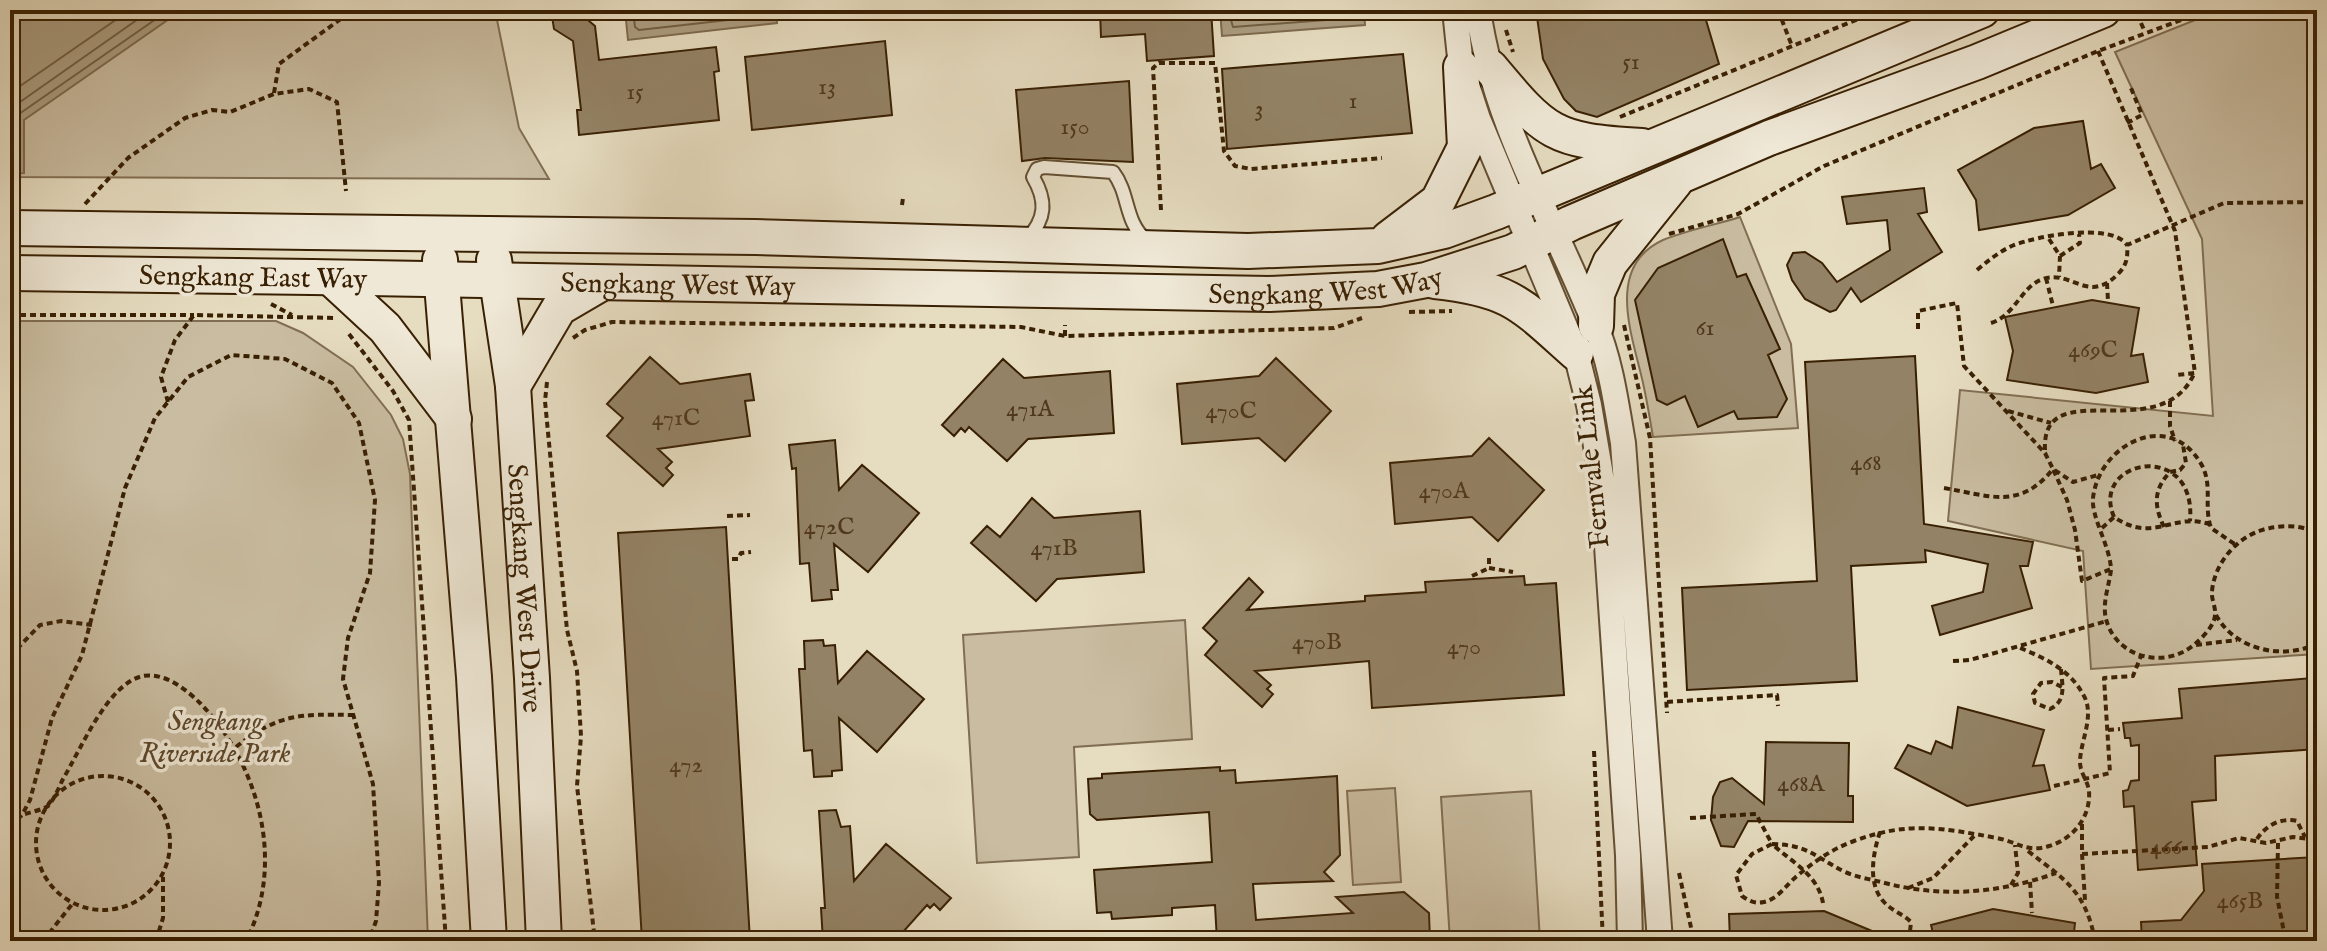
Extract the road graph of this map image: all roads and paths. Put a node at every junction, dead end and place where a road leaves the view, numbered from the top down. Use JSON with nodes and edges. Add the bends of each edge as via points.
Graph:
{"nodes":[{"id":1,"x":353,"y":10,"type":"edge"},
{"id":2,"x":1455,"y":10,"type":"edge"},
{"id":3,"x":1478,"y":10,"type":"edge"},
{"id":4,"x":1778,"y":10,"type":"edge"},
{"id":5,"x":1880,"y":10,"type":"edge"},
{"id":6,"x":1982,"y":10,"type":"edge"},
{"id":7,"x":2103,"y":10,"type":"edge"},
{"id":8,"x":2208,"y":10,"type":"edge"},
{"id":9,"x":2141,"y":23,"type":"dead end"},
{"id":10,"x":2145,"y":32,"type":"junction"},
{"id":11,"x":1792,"y":46,"type":"junction"},
{"id":12,"x":2098,"y":51,"type":"junction"},
{"id":13,"x":1475,"y":67,"type":"junction"},
{"id":14,"x":2131,"y":88,"type":"dead end"},
{"id":15,"x":274,"y":94,"type":"junction"},
{"id":16,"x":1618,"y":118,"type":"dead end"},
{"id":17,"x":2127,"y":123,"type":"junction"},
{"id":18,"x":1658,"y":147,"type":"junction"},
{"id":19,"x":1382,"y":158,"type":"dead end"},
{"id":20,"x":1677,"y":178,"type":"junction"},
{"id":21,"x":103,"y":184,"type":"dead end"},
{"id":22,"x":346,"y":191,"type":"dead end"},
{"id":23,"x":903,"y":198,"type":"dead end"},
{"id":24,"x":1524,"y":198,"type":"junction"},
{"id":25,"x":2317,"y":202,"type":"edge"},
{"id":26,"x":902,"y":205,"type":"dead end"},
{"id":27,"x":1161,"y":210,"type":"dead end"},
{"id":28,"x":2174,"y":226,"type":"junction"},
{"id":29,"x":10,"y":228,"type":"edge"},
{"id":30,"x":2079,"y":234,"type":"junction"},
{"id":31,"x":439,"y":235,"type":"junction"},
{"id":32,"x":490,"y":236,"type":"junction"},
{"id":33,"x":1542,"y":238,"type":"junction"},
{"id":34,"x":1656,"y":238,"type":"dead end"},
{"id":35,"x":2049,"y":239,"type":"junction"},
{"id":36,"x":1022,"y":244,"type":"junction"},
{"id":37,"x":2127,"y":245,"type":"junction"},
{"id":38,"x":1153,"y":246,"type":"junction"},
{"id":39,"x":1378,"y":246,"type":"junction"},
{"id":40,"x":2060,"y":256,"type":"junction"},
{"id":41,"x":1977,"y":270,"type":"dead end"},
{"id":42,"x":10,"y":273,"type":"edge"},
{"id":43,"x":321,"y":277,"type":"junction"},
{"id":44,"x":2059,"y":277,"type":"junction"},
{"id":45,"x":2046,"y":278,"type":"junction"},
{"id":46,"x":441,"y":280,"type":"junction"},
{"id":47,"x":1426,"y":280,"type":"junction"},
{"id":48,"x":497,"y":281,"type":"junction"},
{"id":49,"x":601,"y":283,"type":"junction"},
{"id":50,"x":2107,"y":283,"type":"junction"},
{"id":51,"x":2108,"y":301,"type":"dead end"},
{"id":52,"x":2053,"y":306,"type":"dead end"},
{"id":53,"x":1463,"y":309,"type":"dead end"},
{"id":54,"x":1399,"y":311,"type":"dead end"},
{"id":55,"x":10,"y":315,"type":"edge"},
{"id":56,"x":194,"y":315,"type":"junction"},
{"id":57,"x":1373,"y":315,"type":"dead end"},
{"id":58,"x":1991,"y":323,"type":"dead end"},
{"id":59,"x":1065,"y":325,"type":"dead end"},
{"id":60,"x":1596,"y":326,"type":"junction"},
{"id":61,"x":1918,"y":329,"type":"dead end"},
{"id":62,"x":1065,"y":336,"type":"junction"},
{"id":63,"x":564,"y":344,"type":"dead end"},
{"id":64,"x":1576,"y":353,"type":"junction"},
{"id":65,"x":2195,"y":373,"type":"junction"},
{"id":66,"x":548,"y":375,"type":"dead end"},
{"id":67,"x":2177,"y":375,"type":"dead end"},
{"id":68,"x":513,"y":386,"type":"junction"},
{"id":69,"x":2170,"y":401,"type":"junction"},
{"id":70,"x":168,"y":402,"type":"junction"},
{"id":71,"x":2006,"y":411,"type":"junction"},
{"id":72,"x":454,"y":419,"type":"junction"},
{"id":73,"x":2051,"y":423,"type":"junction"},
{"id":74,"x":2175,"y":441,"type":"junction"},
{"id":75,"x":2183,"y":445,"type":"junction"},
{"id":76,"x":2045,"y":453,"type":"junction"},
{"id":77,"x":2053,"y":469,"type":"junction"},
{"id":78,"x":2170,"y":472,"type":"junction"},
{"id":79,"x":2098,"y":475,"type":"junction"},
{"id":80,"x":1944,"y":488,"type":"dead end"},
{"id":81,"x":750,"y":515,"type":"dead end"},
{"id":82,"x":727,"y":516,"type":"dead end"},
{"id":83,"x":2114,"y":517,"type":"junction"},
{"id":84,"x":2190,"y":521,"type":"junction"},
{"id":85,"x":2209,"y":524,"type":"junction"},
{"id":86,"x":2164,"y":527,"type":"junction"},
{"id":87,"x":2102,"y":528,"type":"junction"},
{"id":88,"x":2317,"y":534,"type":"edge"},
{"id":89,"x":2236,"y":545,"type":"junction"},
{"id":90,"x":751,"y":552,"type":"dead end"},
{"id":91,"x":1489,"y":558,"type":"dead end"},
{"id":92,"x":732,"y":559,"type":"dead end"},
{"id":93,"x":1489,"y":568,"type":"junction"},
{"id":94,"x":2111,"y":569,"type":"junction"},
{"id":95,"x":1513,"y":572,"type":"dead end"},
{"id":96,"x":1472,"y":576,"type":"dead end"},
{"id":97,"x":2216,"y":615,"type":"junction"},
{"id":98,"x":2107,"y":621,"type":"junction"},
{"id":99,"x":92,"y":625,"type":"junction"},
{"id":100,"x":2237,"y":640,"type":"junction"},
{"id":101,"x":2317,"y":644,"type":"edge"},
{"id":102,"x":2195,"y":645,"type":"junction"},
{"id":103,"x":2018,"y":647,"type":"junction"},
{"id":104,"x":10,"y":656,"type":"edge"},
{"id":105,"x":2141,"y":656,"type":"junction"},
{"id":106,"x":1953,"y":661,"type":"dead end"},
{"id":107,"x":2061,"y":669,"type":"junction"},
{"id":108,"x":2062,"y":687,"type":"junction"},
{"id":109,"x":1667,"y":702,"type":"dead end"},
{"id":110,"x":1778,"y":706,"type":"dead end"},
{"id":111,"x":353,"y":715,"type":"junction"},
{"id":112,"x":2120,"y":729,"type":"dead end"},
{"id":113,"x":2108,"y":730,"type":"junction"},
{"id":114,"x":236,"y":747,"type":"junction"},
{"id":115,"x":1594,"y":751,"type":"dead end"},
{"id":116,"x":2085,"y":779,"type":"junction"},
{"id":117,"x":2054,"y":786,"type":"dead end"},
{"id":118,"x":48,"y":805,"type":"junction"},
{"id":119,"x":22,"y":815,"type":"junction"},
{"id":120,"x":1690,"y":818,"type":"dead end"},
{"id":121,"x":2082,"y":822,"type":"junction"},
{"id":122,"x":10,"y":826,"type":"edge"},
{"id":123,"x":1880,"y":832,"type":"junction"},
{"id":124,"x":1974,"y":836,"type":"junction"},
{"id":125,"x":2305,"y":837,"type":"junction"},
{"id":126,"x":2257,"y":839,"type":"junction"},
{"id":127,"x":2317,"y":840,"type":"edge"},
{"id":128,"x":2278,"y":843,"type":"junction"},
{"id":129,"x":1772,"y":844,"type":"junction"},
{"id":130,"x":2015,"y":845,"type":"junction"},
{"id":131,"x":2026,"y":849,"type":"junction"},
{"id":132,"x":2082,"y":854,"type":"junction"},
{"id":133,"x":1822,"y":856,"type":"junction"},
{"id":134,"x":1677,"y":862,"type":"dead end"},
{"id":135,"x":1804,"y":870,"type":"junction"},
{"id":136,"x":2056,"y":873,"type":"junction"},
{"id":137,"x":163,"y":875,"type":"junction"},
{"id":138,"x":1874,"y":880,"type":"junction"},
{"id":139,"x":2030,"y":882,"type":"junction"},
{"id":140,"x":2009,"y":886,"type":"junction"},
{"id":141,"x":1906,"y":889,"type":"junction"},
{"id":142,"x":2085,"y":902,"type":"junction"},
{"id":143,"x":73,"y":903,"type":"junction"},
{"id":144,"x":1823,"y":903,"type":"dead end"},
{"id":145,"x":2032,"y":913,"type":"dead end"},
{"id":146,"x":2284,"y":932,"type":"dead end"},
{"id":147,"x":250,"y":934,"type":"junction"},
{"id":148,"x":1929,"y":936,"type":"dead end"},
{"id":149,"x":43,"y":941,"type":"edge"},
{"id":150,"x":156,"y":941,"type":"edge"},
{"id":151,"x":246,"y":941,"type":"edge"},
{"id":152,"x":259,"y":941,"type":"edge"},
{"id":153,"x":369,"y":941,"type":"edge"},
{"id":154,"x":446,"y":941,"type":"edge"},
{"id":155,"x":489,"y":941,"type":"edge"},
{"id":156,"x":544,"y":941,"type":"edge"},
{"id":157,"x":595,"y":941,"type":"edge"},
{"id":158,"x":1603,"y":941,"type":"edge"},
{"id":159,"x":1630,"y":941,"type":"edge"},
{"id":160,"x":1660,"y":941,"type":"edge"},
{"id":161,"x":1694,"y":941,"type":"edge"},
{"id":162,"x":1909,"y":941,"type":"edge"},
{"id":163,"x":1916,"y":941,"type":"edge"},
{"id":164,"x":2095,"y":941,"type":"edge"}],
"edges":[{"from":1,"to":15,"type":"path","via":[[279,64]]},
{"from":2,"to":13,"type":"street","name":"Fernvale Link"},
{"from":3,"to":13,"type":"street","name":"Fernvale Link"},
{"from":4,"to":11,"type":"path"},
{"from":5,"to":11,"type":"path"},
{"from":6,"to":18,"type":"main road","name":"Sengkang West Way"},
{"from":7,"to":20,"type":"main road","name":"Sengkang West Way"},
{"from":8,"to":10,"type":"path"},
{"from":9,"to":10,"type":"path"},
{"from":10,"to":12,"type":"path"},
{"from":11,"to":16,"type":"path"},
{"from":12,"to":17,"type":"path"},
{"from":12,"to":34,"type":"path","via":[[1824,166],[1738,214]]},
{"from":13,"to":18,"type":"main road","via":[[1547,129],[1586,143]]},
{"from":13,"to":24,"type":"street","name":"Fernvale Link","via":[[1503,115]]},
{"from":13,"to":39,"type":"main road","via":[[1465,147],[1453,176],[1438,201]]},
{"from":14,"to":17,"type":"path","via":[[2142,115]]},
{"from":15,"to":21,"type":"path","via":[[230,112],[212,110],[185,118],[128,158]]},
{"from":15,"to":22,"type":"path","via":[[309,89],[337,102]]},
{"from":17,"to":28,"type":"path"},
{"from":18,"to":24,"type":"main road","name":"Sengkang West Way"},
{"from":19,"to":27,"type":"path","via":[[1235,166],[1224,151],[1215,63],[1159,63],[1153,68]]},
{"from":20,"to":33,"type":"main road","name":"Sengkang West Way"},
{"from":20,"to":60,"type":"main road","via":[[1610,263],[1597,294]]},
{"from":23,"to":26,"type":"path"},
{"from":24,"to":33,"type":"street","name":"Fernvale Link"},
{"from":24,"to":39,"type":"main road","name":"Sengkang West Way","via":[[1444,231]]},
{"from":25,"to":28,"type":"path","via":[[2224,203]]},
{"from":28,"to":37,"type":"path"},
{"from":28,"to":65,"type":"path"},
{"from":29,"to":31,"type":"main road","name":"Sengkang East Way","bridge":true},
{"from":30,"to":35,"type":"path"},
{"from":30,"to":37,"type":"path","via":[[2113,233]]},
{"from":30,"to":40,"type":"path","via":[[2080,243]]},
{"from":31,"to":32,"type":"main road","name":"Sengkang East Way"},
{"from":31,"to":46,"type":"main road","name":"Sengkang West Drive"},
{"from":32,"to":36,"type":"main road","name":"Sengkang West Way"},
{"from":32,"to":48,"type":"main road","name":"Sengkang West Drive"},
{"from":33,"to":47,"type":"main road","name":"Sengkang West Way"},
{"from":33,"to":60,"type":"street","name":"Fernvale Link"},
{"from":33,"to":64,"type":"street","name":"Fernvale Link"},
{"from":35,"to":40,"type":"path"},
{"from":35,"to":41,"type":"path","via":[[2005,249]]},
{"from":36,"to":38,"type":"main road","name":"Sengkang West Way"},
{"from":36,"to":38,"type":"lane","via":[[1038,227],[1045,209],[1033,177],[1044,167],[1113,172],[1124,188],[1133,228]]},
{"from":37,"to":50,"type":"path","via":[[2127,262]]},
{"from":38,"to":39,"type":"main road","name":"Sengkang West Way","via":[[1248,251]]},
{"from":40,"to":44,"type":"path"},
{"from":42,"to":43,"type":"main road","name":"Sengkang East Way","bridge":true},
{"from":43,"to":46,"type":"main road","name":"Sengkang East Way"},
{"from":43,"to":72,"type":"main road","via":[[385,328]]},
{"from":44,"to":45,"type":"path"},
{"from":44,"to":50,"type":"path","via":[[2091,288]]},
{"from":45,"to":52,"type":"path"},
{"from":45,"to":58,"type":"path"},
{"from":46,"to":48,"type":"main road","name":"Sengkang East Way"},
{"from":46,"to":72,"type":"main road","name":"Sengkang West Drive"},
{"from":47,"to":49,"type":"main road","name":"Sengkang West Way","via":[[1378,289],[1269,294]]},
{"from":47,"to":64,"type":"main road","via":[[1475,285],[1509,297]]},
{"from":48,"to":49,"type":"main road","name":"Sengkang West Way"},
{"from":48,"to":68,"type":"main road","name":"Sengkang West Drive"},
{"from":49,"to":68,"type":"main road","via":[[559,308]]},
{"from":50,"to":51,"type":"path"},
{"from":53,"to":54,"type":"path","via":[[1438,314]]},
{"from":55,"to":56,"type":"path"},
{"from":56,"to":70,"type":"path","via":[[175,340],[161,377]]},
{"from":56,"to":154,"type":"path","via":[[334,318],[393,391],[409,420]]},
{"from":57,"to":62,"type":"path","via":[[1334,328]]},
{"from":59,"to":62,"type":"path"},
{"from":60,"to":160,"type":"street","name":"Fernvale Link","via":[[1610,367],[1623,443]]},
{"from":61,"to":71,"type":"path","via":[[1918,311],[1957,303],[1964,366]]},
{"from":62,"to":63,"type":"path","via":[[1021,327],[612,322]]},
{"from":64,"to":159,"type":"street","name":"Fernvale Link","via":[[1603,487]]},
{"from":65,"to":67,"type":"path"},
{"from":65,"to":69,"type":"path","via":[[2189,386]]},
{"from":66,"to":157,"type":"path","via":[[545,401],[567,630],[577,671],[577,786]]},
{"from":68,"to":156,"type":"main road","name":"Sengkang West Drive"},
{"from":69,"to":73,"type":"path","via":[[2140,411],[2072,410]]},
{"from":69,"to":74,"type":"path"},
{"from":70,"to":99,"type":"path","via":[[155,418],[125,488]]},
{"from":70,"to":111,"type":"path","via":[[188,377],[231,355],[285,359],[332,383],[359,423],[375,500],[370,573],[348,638],[343,679]]},
{"from":71,"to":73,"type":"path"},
{"from":71,"to":76,"type":"path"},
{"from":72,"to":155,"type":"main road","name":"Sengkang West Drive"},
{"from":73,"to":76,"type":"path"},
{"from":74,"to":75,"type":"path"},
{"from":74,"to":79,"type":"path","via":[[2153,437],[2121,446]]},
{"from":75,"to":78,"type":"path","via":[[2186,463]]},
{"from":75,"to":85,"type":"path","via":[[2200,461],[2208,481]]},
{"from":76,"to":77,"type":"path"},
{"from":77,"to":79,"type":"path","via":[[2073,482]]},
{"from":77,"to":80,"type":"path","via":[[2039,487],[2015,497]]},
{"from":77,"to":94,"type":"path","via":[[2075,530],[2080,579]]},
{"from":78,"to":83,"type":"path","via":[[2149,465],[2118,479],[2110,507]]},
{"from":78,"to":84,"type":"path","via":[[2189,497]]},
{"from":78,"to":86,"type":"path","via":[[2156,502]]},
{"from":79,"to":87,"type":"path","via":[[2092,501]]},
{"from":81,"to":82,"type":"path"},
{"from":83,"to":86,"type":"path","via":[[2142,530]]},
{"from":83,"to":87,"type":"path"},
{"from":84,"to":85,"type":"path"},
{"from":84,"to":86,"type":"path"},
{"from":85,"to":89,"type":"path"},
{"from":87,"to":94,"type":"path"},
{"from":88,"to":89,"type":"path","via":[[2278,526],[2261,529]]},
{"from":89,"to":97,"type":"path","via":[[2214,580]]},
{"from":90,"to":92,"type":"path"},
{"from":91,"to":93,"type":"path"},
{"from":93,"to":95,"type":"path"},
{"from":93,"to":96,"type":"path"},
{"from":94,"to":98,"type":"path"},
{"from":97,"to":100,"type":"path"},
{"from":97,"to":102,"type":"path"},
{"from":98,"to":103,"type":"path"},
{"from":98,"to":105,"type":"path","via":[[2122,645]]},
{"from":99,"to":104,"type":"path","via":[[40,625]]},
{"from":99,"to":119,"type":"path","via":[[52,718]]},
{"from":100,"to":101,"type":"path","via":[[2284,653]]},
{"from":100,"to":102,"type":"path"},
{"from":102,"to":105,"type":"path","via":[[2170,656]]},
{"from":103,"to":106,"type":"path"},
{"from":103,"to":107,"type":"path"},
{"from":105,"to":113,"type":"path","via":[[2133,676],[2104,678]]},
{"from":107,"to":108,"type":"path"},
{"from":107,"to":116,"type":"path","via":[[2086,700],[2080,762]]},
{"from":108,"to":108,"type":"path","via":[[2055,706],[2043,709],[2035,703],[2033,694],[2041,683]]},
{"from":109,"to":110,"type":"path","via":[[1777,695]]},
{"from":111,"to":114,"type":"path","via":[[304,714],[276,720]]},
{"from":111,"to":153,"type":"path","via":[[373,784],[379,883]]},
{"from":112,"to":113,"type":"path"},
{"from":113,"to":116,"type":"path","via":[[2110,773]]},
{"from":114,"to":118,"type":"path","via":[[193,696],[159,677],[139,677],[121,687],[103,711]]},
{"from":114,"to":147,"type":"path","via":[[262,820],[265,850],[265,877]]},
{"from":115,"to":158,"type":"path"},
{"from":116,"to":117,"type":"path"},
{"from":116,"to":121,"type":"path","via":[[2088,807]]},
{"from":118,"to":119,"type":"path"},
{"from":118,"to":137,"type":"path","via":[[82,780],[111,777],[138,786],[159,806],[170,833]]},
{"from":118,"to":143,"type":"path","via":[[37,832],[38,860],[51,886]]},
{"from":119,"to":122,"type":"path"},
{"from":120,"to":129,"type":"path","via":[[1756,814]]},
{"from":121,"to":131,"type":"path","via":[[2063,840]]},
{"from":121,"to":132,"type":"path"},
{"from":123,"to":124,"type":"path","via":[[1938,826]]},
{"from":123,"to":133,"type":"path"},
{"from":123,"to":138,"type":"path"},
{"from":124,"to":130,"type":"path"},
{"from":124,"to":141,"type":"path","via":[[1933,878]]},
{"from":125,"to":126,"type":"path","via":[[2297,821],[2286,818],[2263,829]]},
{"from":125,"to":127,"type":"path"},
{"from":125,"to":128,"type":"path"},
{"from":126,"to":128,"type":"path"},
{"from":126,"to":132,"type":"path"},
{"from":128,"to":146,"type":"path","via":[[2277,897]]},
{"from":129,"to":133,"type":"path","via":[[1807,848]]},
{"from":129,"to":135,"type":"path"},
{"from":129,"to":135,"type":"path","via":[[1752,854],[1738,871],[1742,896],[1766,902]]},
{"from":130,"to":131,"type":"path"},
{"from":130,"to":140,"type":"path","via":[[2018,873]]},
{"from":131,"to":136,"type":"path"},
{"from":132,"to":142,"type":"path"},
{"from":133,"to":135,"type":"path"},
{"from":133,"to":138,"type":"path","via":[[1846,872]]},
{"from":134,"to":161,"type":"path"},
{"from":135,"to":144,"type":"path","via":[[1820,887]]},
{"from":136,"to":139,"type":"path"},
{"from":136,"to":142,"type":"path"},
{"from":137,"to":143,"type":"path","via":[[139,900],[124,907],[89,909]]},
{"from":137,"to":150,"type":"path","via":[[163,918]]},
{"from":138,"to":141,"type":"path"},
{"from":138,"to":162,"type":"path","via":[[1881,900],[1911,922]]},
{"from":139,"to":140,"type":"path"},
{"from":139,"to":145,"type":"path"},
{"from":140,"to":141,"type":"path","via":[[1958,893]]},
{"from":142,"to":164,"type":"path"},
{"from":143,"to":149,"type":"path"},
{"from":147,"to":151,"type":"path"},
{"from":147,"to":152,"type":"path"},
{"from":148,"to":163,"type":"path"}]}
